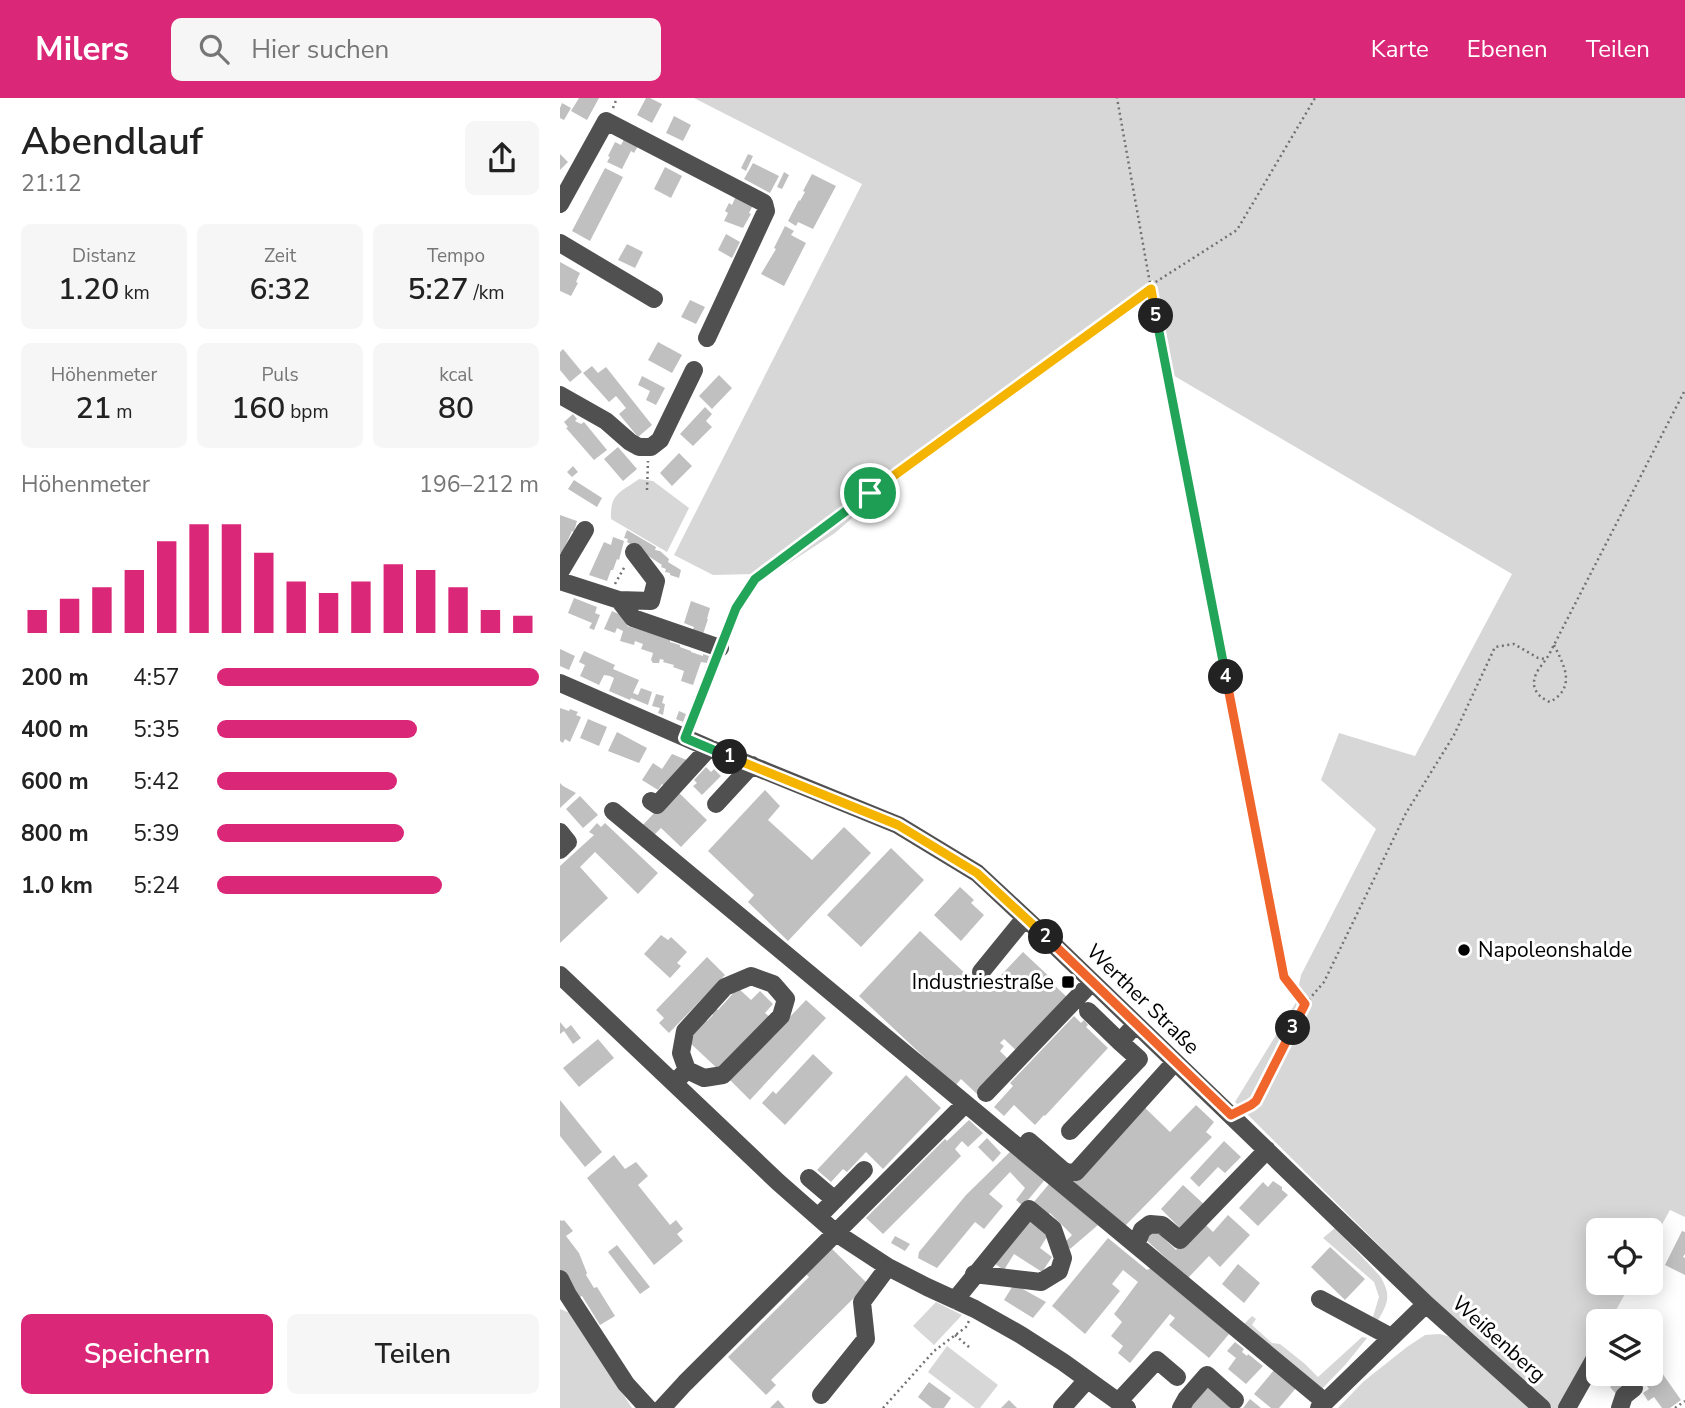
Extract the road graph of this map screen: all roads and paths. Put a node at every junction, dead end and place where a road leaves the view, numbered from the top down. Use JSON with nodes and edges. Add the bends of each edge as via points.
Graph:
{"nodes":[{"id":1,"x":1117,"y":98,"type":"edge"},
{"id":2,"x":1315,"y":98,"type":"edge"},
{"id":3,"x":561,"y":200,"type":"edge"},
{"id":4,"x":560,"y":243,"type":"edge"},
{"id":5,"x":1151,"y":287,"type":"junction"},
{"id":6,"x":654,"y":299,"type":"dead end"},
{"id":7,"x":707,"y":338,"type":"dead end"},
{"id":8,"x":694,"y":370,"type":"dead end"},
{"id":9,"x":1685,"y":390,"type":"edge"},
{"id":10,"x":560,"y":395,"type":"edge"},
{"id":11,"x":648,"y":447,"type":"junction"},
{"id":12,"x":647,"y":490,"type":"dead end"},
{"id":13,"x":585,"y":530,"type":"dead end"},
{"id":14,"x":634,"y":552,"type":"joint"},
{"id":15,"x":560,"y":572,"type":"edge"},
{"id":16,"x":560,"y":581,"type":"edge"},
{"id":17,"x":613,"y":598,"type":"junction"},
{"id":18,"x":1553,"y":645,"type":"junction"},
{"id":19,"x":720,"y":648,"type":"junction"},
{"id":20,"x":1546,"y":659,"type":"junction"},
{"id":21,"x":560,"y":683,"type":"edge"},
{"id":22,"x":685,"y":738,"type":"junction"},
{"id":23,"x":709,"y":748,"type":"junction"},
{"id":24,"x":752,"y":765,"type":"junction"},
{"id":25,"x":650,"y":801,"type":"dead end"},
{"id":26,"x":716,"y":804,"type":"dead end"},
{"id":27,"x":612,"y":811,"type":"dead end"},
{"id":28,"x":560,"y":832,"type":"edge"},
{"id":29,"x":560,"y":849,"type":"edge"},
{"id":30,"x":1025,"y":918,"type":"junction"},
{"id":31,"x":981,"y":972,"type":"dead end"},
{"id":32,"x":560,"y":975,"type":"edge"},
{"id":33,"x":1092,"y":982,"type":"junction"},
{"id":34,"x":1305,"y":1004,"type":"junction"},
{"id":35,"x":1088,"y":1012,"type":"dead end"},
{"id":36,"x":1136,"y":1024,"type":"junction"},
{"id":37,"x":1120,"y":1042,"type":"junction"},
{"id":38,"x":1175,"y":1062,"type":"junction"},
{"id":39,"x":687,"y":1070,"type":"junction"},
{"id":40,"x":674,"y":1083,"type":"junction"},
{"id":41,"x":986,"y":1093,"type":"dead end"},
{"id":42,"x":965,"y":1104,"type":"junction"},
{"id":43,"x":1231,"y":1115,"type":"junction"},
{"id":44,"x":1070,"y":1131,"type":"dead end"},
{"id":45,"x":1029,"y":1141,"type":"dead end"},
{"id":46,"x":1267,"y":1150,"type":"junction"},
{"id":47,"x":864,"y":1170,"type":"dead end"},
{"id":48,"x":809,"y":1178,"type":"dead end"},
{"id":49,"x":835,"y":1200,"type":"junction"},
{"id":50,"x":818,"y":1217,"type":"junction"},
{"id":51,"x":836,"y":1233,"type":"junction"},
{"id":52,"x":1136,"y":1245,"type":"junction"},
{"id":53,"x":888,"y":1267,"type":"junction"},
{"id":54,"x":974,"y":1275,"type":"junction"},
{"id":55,"x":560,"y":1279,"type":"edge"},
{"id":56,"x":1320,"y":1299,"type":"dead end"},
{"id":57,"x":954,"y":1300,"type":"junction"},
{"id":58,"x":1426,"y":1304,"type":"junction"},
{"id":59,"x":975,"y":1309,"type":"junction"},
{"id":60,"x":956,"y":1335,"type":"junction"},
{"id":61,"x":1391,"y":1337,"type":"junction"},
{"id":62,"x":970,"y":1348,"type":"dead end"},
{"id":63,"x":1586,"y":1374,"type":"edge"},
{"id":64,"x":1177,"y":1377,"type":"dead end"},
{"id":65,"x":1087,"y":1380,"type":"junction"},
{"id":66,"x":1634,"y":1388,"type":"dead end"},
{"id":67,"x":821,"y":1395,"type":"dead end"},
{"id":68,"x":1235,"y":1400,"type":"dead end"},
{"id":69,"x":1685,"y":1401,"type":"edge"},
{"id":70,"x":1122,"y":1405,"type":"edge"},
{"id":71,"x":1322,"y":1405,"type":"edge"},
{"id":72,"x":648,"y":1408,"type":"edge"},
{"id":73,"x":662,"y":1408,"type":"edge"},
{"id":74,"x":883,"y":1408,"type":"edge"},
{"id":75,"x":1062,"y":1408,"type":"edge"},
{"id":76,"x":1181,"y":1408,"type":"edge"},
{"id":77,"x":1542,"y":1408,"type":"edge"},
{"id":78,"x":1567,"y":1408,"type":"edge"},
{"id":79,"x":1619,"y":1408,"type":"edge"},
{"id":80,"x":1675,"y":1408,"type":"edge"}],
"edges":[{"from":1,"to":5,"type":"path"},
{"from":2,"to":5,"type":"path","via":[[1237,230]]},
{"from":3,"to":7,"type":"street","via":[[606,121],[764,203],[766,211]]},
{"from":4,"to":6,"type":"street"},
{"from":5,"to":19,"type":"path","via":[[755,579],[736,608]]},
{"from":5,"to":34,"type":"path","via":[[1284,977]]},
{"from":8,"to":11,"type":"street","via":[[660,440]]},
{"from":9,"to":18,"type":"path"},
{"from":10,"to":11,"type":"street","via":[[606,421],[630,443]]},
{"from":11,"to":12,"type":"path"},
{"from":13,"to":15,"type":"street"},
{"from":14,"to":17,"type":"path"},
{"from":14,"to":17,"type":"street","via":[[656,581],[651,601]]},
{"from":16,"to":17,"type":"street"},
{"from":17,"to":19,"type":"street","via":[[633,618]]},
{"from":18,"to":20,"type":"path"},
{"from":18,"to":20,"type":"path","via":[[1567,679],[1550,702],[1536,693],[1534,683]]},
{"from":19,"to":22,"type":"path"},
{"from":20,"to":34,"type":"path","via":[[1514,644],[1495,647],[1454,735],[1406,813],[1324,982]]},
{"from":21,"to":22,"type":"street","name":"Werther Straße"},
{"from":22,"to":23,"type":"street","name":"Werther Straße"},
{"from":23,"to":24,"type":"street","name":"Werther Straße"},
{"from":23,"to":25,"type":"street","via":[[657,805]]},
{"from":24,"to":26,"type":"street"},
{"from":24,"to":30,"type":"street","name":"Werther Straße","via":[[898,825],[977,873]]},
{"from":27,"to":42,"type":"street"},
{"from":28,"to":29,"type":"street","via":[[568,842]]},
{"from":30,"to":31,"type":"street"},
{"from":30,"to":33,"type":"street","name":"Werther Straße"},
{"from":32,"to":40,"type":"street"},
{"from":33,"to":36,"type":"street","name":"Werther Straße"},
{"from":33,"to":41,"type":"street"},
{"from":34,"to":43,"type":"path","via":[[1256,1101]]},
{"from":35,"to":37,"type":"street"},
{"from":36,"to":37,"type":"street"},
{"from":36,"to":38,"type":"street","name":"Werther Straße"},
{"from":37,"to":44,"type":"street","via":[[1139,1059]]},
{"from":38,"to":43,"type":"street","name":"Werther Straße"},
{"from":38,"to":45,"type":"street","via":[[1076,1172],[1066,1173]]},
{"from":39,"to":39,"type":"street","via":[[704,1078],[723,1075],[780,1016],[786,999],[773,984],[751,976],[725,987],[685,1031],[681,1053]]},
{"from":39,"to":40,"type":"street"},
{"from":40,"to":50,"type":"street"},
{"from":42,"to":51,"type":"street"},
{"from":42,"to":52,"type":"street"},
{"from":43,"to":46,"type":"street","name":"Werther Straße"},
{"from":46,"to":52,"type":"street","via":[[1180,1240],[1162,1225],[1150,1224]]},
{"from":46,"to":58,"type":"street","name":"Werther Straße"},
{"from":47,"to":49,"type":"street"},
{"from":48,"to":49,"type":"street"},
{"from":49,"to":50,"type":"street"},
{"from":50,"to":51,"type":"street"},
{"from":51,"to":53,"type":"street"},
{"from":51,"to":73,"type":"street"},
{"from":52,"to":71,"type":"street"},
{"from":53,"to":57,"type":"street"},
{"from":53,"to":67,"type":"street","via":[[862,1302],[866,1339]]},
{"from":54,"to":54,"type":"street","via":[[1029,1209],[1053,1229],[1063,1258],[1059,1271],[1041,1282]]},
{"from":54,"to":57,"type":"street"},
{"from":55,"to":72,"type":"street","via":[[626,1384]]},
{"from":56,"to":61,"type":"street"},
{"from":57,"to":59,"type":"street"},
{"from":58,"to":61,"type":"street"},
{"from":58,"to":77,"type":"street","name":"Weißenberg"},
{"from":59,"to":60,"type":"path"},
{"from":59,"to":65,"type":"street"},
{"from":60,"to":62,"type":"path"},
{"from":60,"to":74,"type":"path","via":[[934,1351]]},
{"from":61,"to":71,"type":"street"},
{"from":63,"to":78,"type":"street"},
{"from":64,"to":70,"type":"street","via":[[1157,1360]]},
{"from":65,"to":70,"type":"street"},
{"from":65,"to":75,"type":"street"},
{"from":66,"to":79,"type":"street"},
{"from":68,"to":76,"type":"street","via":[[1208,1375]]},
{"from":69,"to":80,"type":"path"}]}
